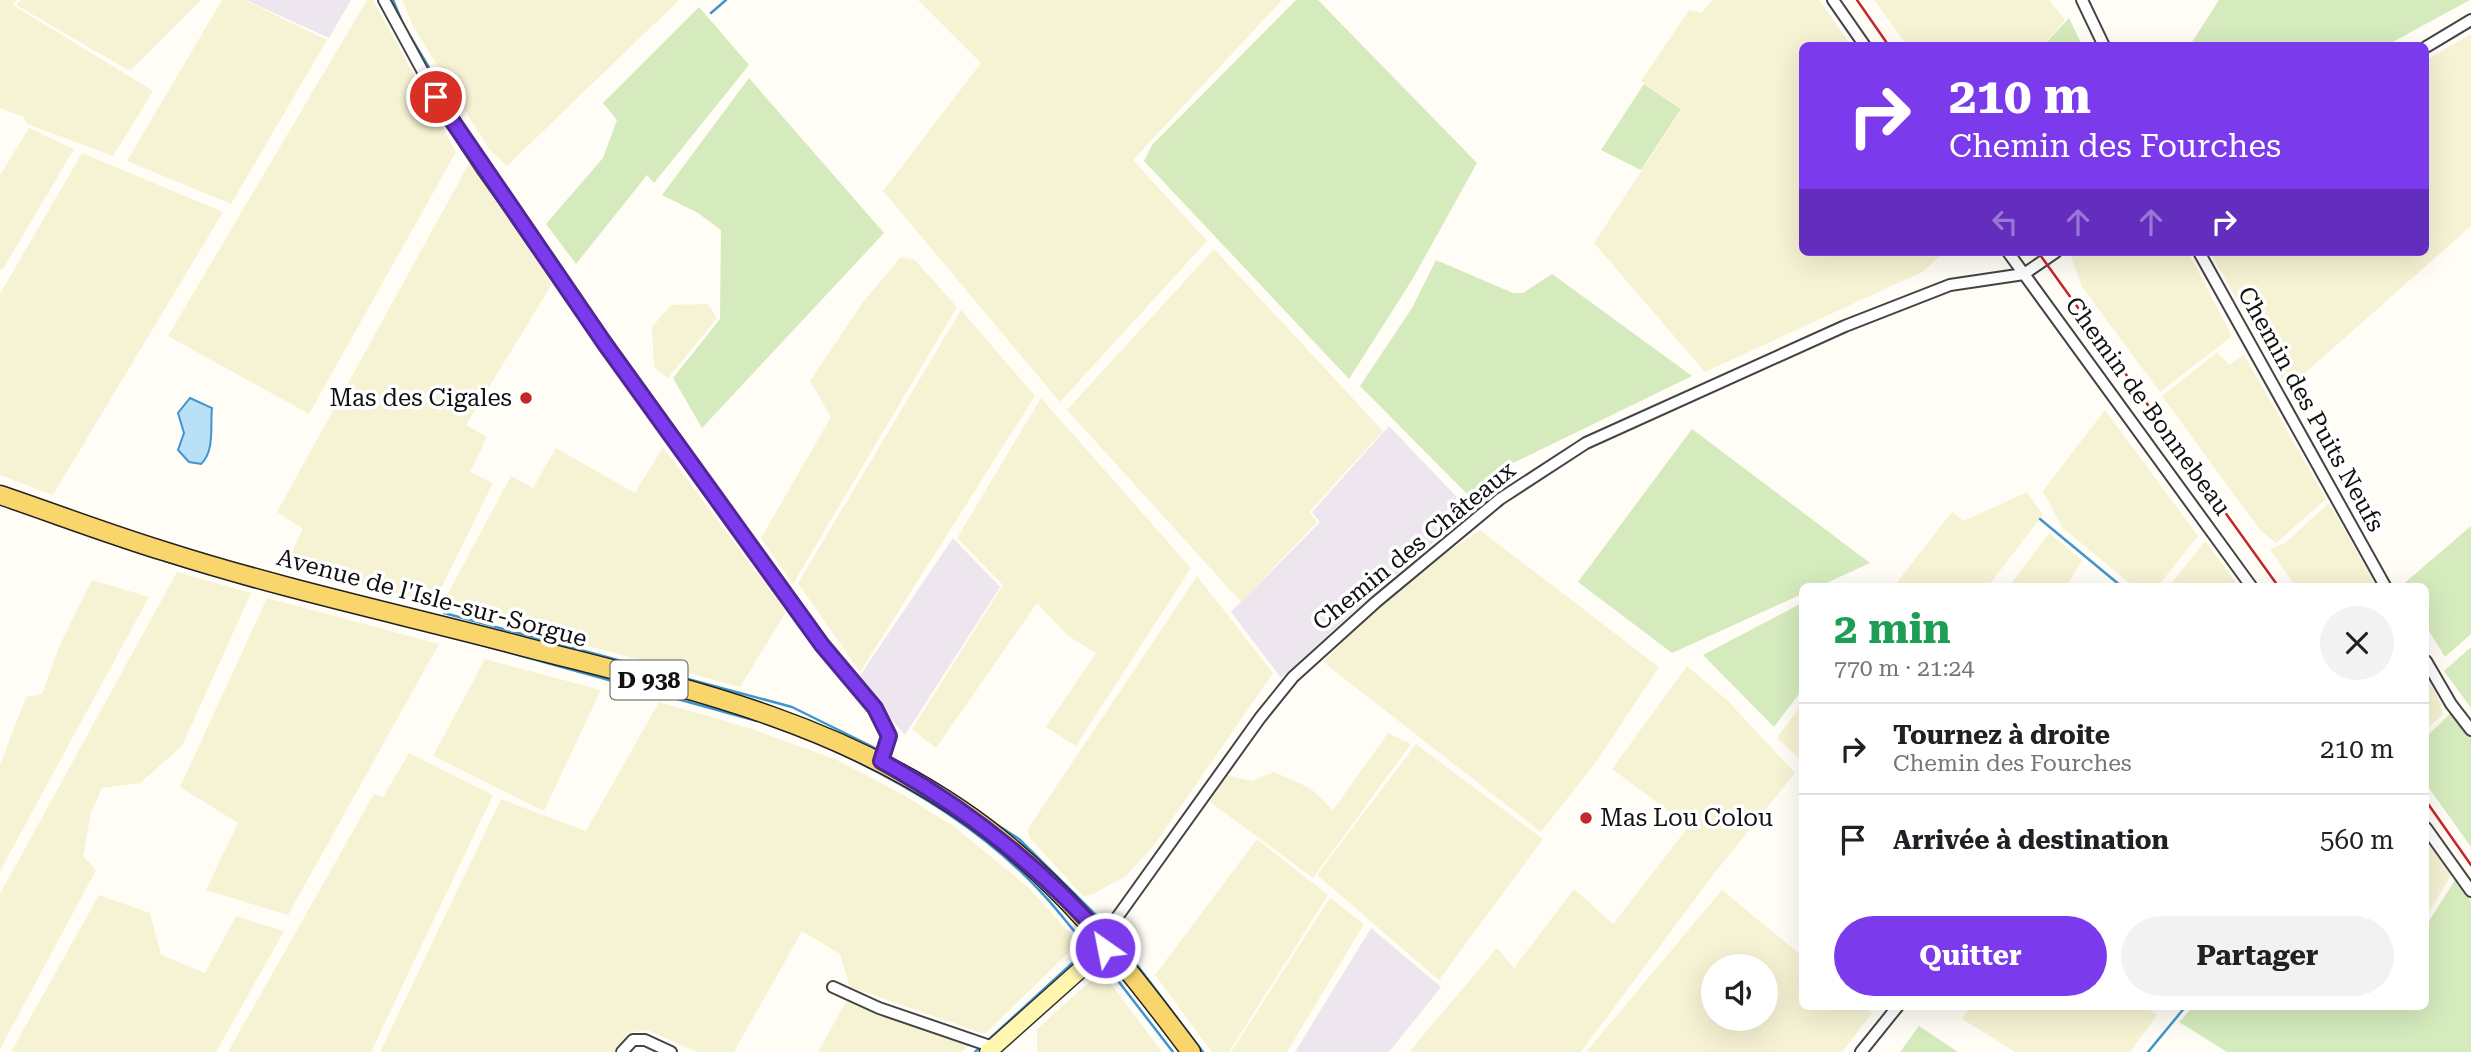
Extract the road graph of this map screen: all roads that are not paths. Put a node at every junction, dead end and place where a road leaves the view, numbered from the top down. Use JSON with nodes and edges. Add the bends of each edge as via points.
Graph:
{"nodes":[{"id":1,"x":384,"y":0,"type":"edge"},
{"id":2,"x":1833,"y":0,"type":"edge"},
{"id":3,"x":2082,"y":0,"type":"edge"},
{"id":4,"x":2471,"y":20,"type":"edge"},
{"id":5,"x":1862,"y":42,"type":"edge"},
{"id":6,"x":2102,"y":42,"type":"edge"},
{"id":7,"x":2429,"y":45,"type":"edge"},
{"id":8,"x":2011,"y":256,"type":"edge"},
{"id":9,"x":2050,"y":256,"type":"edge"},
{"id":10,"x":2201,"y":256,"type":"edge"},
{"id":11,"x":2024,"y":274,"type":"junction"},
{"id":12,"x":0,"y":495,"type":"edge"},
{"id":13,"x":2249,"y":583,"type":"edge"},
{"id":14,"x":2383,"y":583,"type":"edge"},
{"id":15,"x":2429,"y":666,"type":"edge"},
{"id":16,"x":2471,"y":730,"type":"edge"},
{"id":17,"x":881,"y":761,"type":"junction"},
{"id":18,"x":2429,"y":832,"type":"edge"},
{"id":19,"x":2471,"y":891,"type":"edge"},
{"id":20,"x":1106,"y":941,"type":"junction"},
{"id":21,"x":833,"y":987,"type":"dead end"},
{"id":22,"x":1895,"y":1010,"type":"edge"},
{"id":23,"x":990,"y":1049,"type":"edge"},
{"id":24,"x":622,"y":1052,"type":"edge"},
{"id":25,"x":671,"y":1052,"type":"edge"},
{"id":26,"x":1191,"y":1052,"type":"edge"},
{"id":27,"x":1861,"y":1052,"type":"edge"}],
"edges":[{"from":1,"to":17,"type":"street","via":[[447,116],[482,169],[822,645],[875,708],[889,736]]},
{"from":2,"to":5,"type":"street"},
{"from":3,"to":6,"type":"street"},
{"from":4,"to":7,"type":"street"},
{"from":8,"to":11,"type":"street","name":"Chemin de Bonnebeau"},
{"from":9,"to":11,"type":"street","name":"Chemin des Châteaux"},
{"from":10,"to":14,"type":"street","name":"Chemin des Puits Neufs"},
{"from":11,"to":13,"type":"street","name":"Chemin de Bonnebeau"},
{"from":11,"to":20,"type":"street","name":"Chemin des Châteaux","via":[[1950,285],[1845,326],[1586,443],[1500,499],[1293,677]]},
{"from":12,"to":17,"type":"main road","name":"Avenue de l'Isle-sur-Sorgue","number":"D 938","via":[[230,570],[755,709],[820,732]]},
{"from":15,"to":16,"type":"street"},
{"from":17,"to":20,"type":"main road","name":"Avenue de l'Isle-sur-Sorgue","number":"D 938","via":[[981,824],[1052,885]]},
{"from":18,"to":19,"type":"street"},
{"from":20,"to":23,"type":"street","name":"Chemin des Châteaux"},
{"from":20,"to":26,"type":"main road","name":"Avenue de l'Isle-sur-Sorgue","number":"D 938"},
{"from":21,"to":23,"type":"street"},
{"from":22,"to":27,"type":"street"},
{"from":24,"to":25,"type":"street","via":[[633,1040],[645,1040]]}]}
